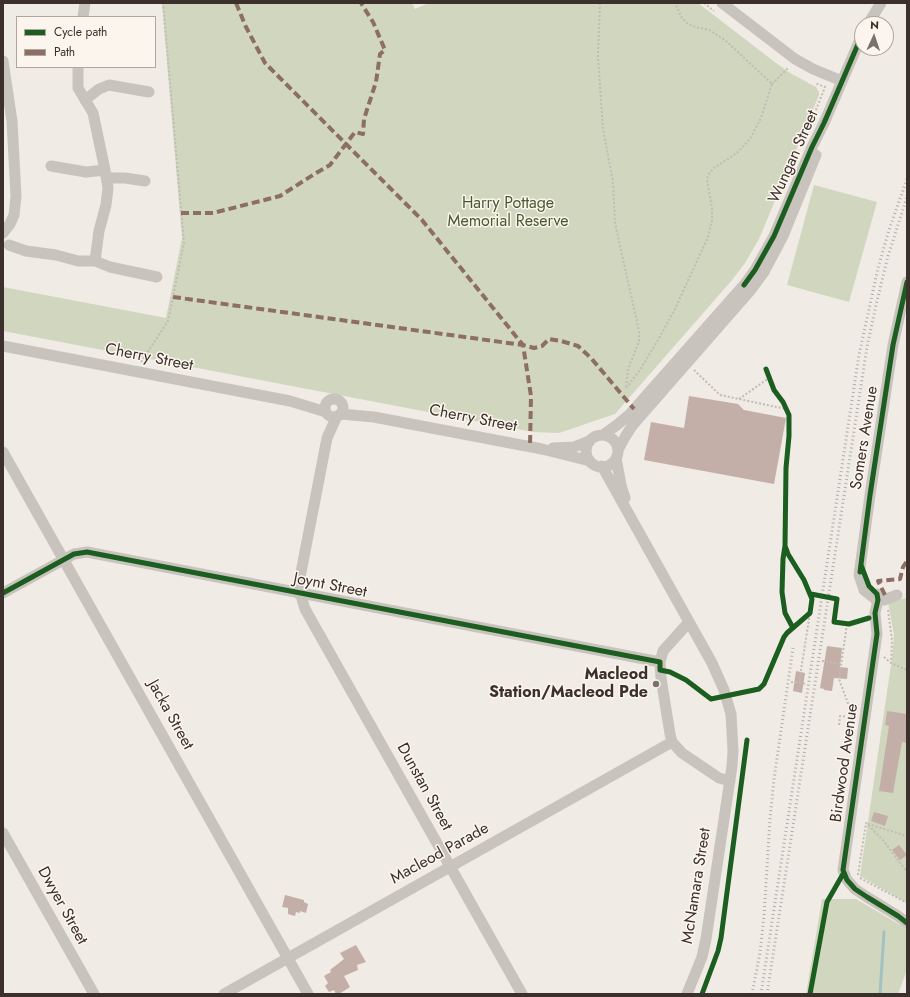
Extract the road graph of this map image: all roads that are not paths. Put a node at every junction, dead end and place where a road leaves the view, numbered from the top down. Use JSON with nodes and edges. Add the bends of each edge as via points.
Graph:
{"nodes":[{"id":1,"x":85,"y":3,"type":"edge"},
{"id":2,"x":881,"y":3,"type":"edge"},
{"id":3,"x":719,"y":8,"type":"edge"},
{"id":4,"x":84,"y":16,"type":"edge"},
{"id":5,"x":873,"y":16,"type":"edge"},
{"id":6,"x":854,"y":53,"type":"edge"},
{"id":7,"x":3,"y":61,"type":"edge"},
{"id":8,"x":78,"y":68,"type":"edge"},
{"id":9,"x":842,"y":81,"type":"junction"},
{"id":10,"x":149,"y":92,"type":"dead end"},
{"id":11,"x":85,"y":100,"type":"junction"},
{"id":12,"x":824,"y":123,"type":"junction"},
{"id":13,"x":51,"y":166,"type":"dead end"},
{"id":14,"x":106,"y":174,"type":"junction"},
{"id":15,"x":145,"y":181,"type":"dead end"},
{"id":16,"x":3,"y":233,"type":"edge"},
{"id":17,"x":9,"y":245,"type":"dead end"},
{"id":18,"x":94,"y":261,"type":"junction"},
{"id":19,"x":158,"y":277,"type":"dead end"},
{"id":20,"x":907,"y":282,"type":"edge"},
{"id":21,"x":3,"y":346,"type":"edge"},
{"id":22,"x":333,"y":410,"type":"junction"},
{"id":23,"x":603,"y":435,"type":"junction"},
{"id":24,"x":589,"y":441,"type":"junction"},
{"id":25,"x":542,"y":449,"type":"junction"},
{"id":26,"x":3,"y":452,"type":"edge"},
{"id":27,"x":617,"y":454,"type":"junction"},
{"id":28,"x":590,"y":461,"type":"junction"},
{"id":29,"x":602,"y":466,"type":"junction"},
{"id":30,"x":633,"y":522,"type":"junction"},
{"id":31,"x":64,"y":559,"type":"junction"},
{"id":32,"x":300,"y":593,"type":"junction"},
{"id":33,"x":3,"y":594,"type":"edge"},
{"id":34,"x":902,"y":594,"type":"edge"},
{"id":35,"x":879,"y":598,"type":"junction"},
{"id":36,"x":689,"y":622,"type":"junction"},
{"id":37,"x":875,"y":648,"type":"junction"},
{"id":38,"x":660,"y":662,"type":"junction"},
{"id":39,"x":672,"y":742,"type":"junction"},
{"id":40,"x":730,"y":782,"type":"junction"},
{"id":41,"x":3,"y":833,"type":"edge"},
{"id":42,"x":450,"y":866,"type":"junction"},
{"id":43,"x":902,"y":917,"type":"edge"},
{"id":44,"x":907,"y":923,"type":"edge"},
{"id":45,"x":288,"y":958,"type":"junction"},
{"id":46,"x":94,"y":994,"type":"edge"},
{"id":47,"x":224,"y":994,"type":"edge"},
{"id":48,"x":308,"y":994,"type":"edge"},
{"id":49,"x":522,"y":994,"type":"edge"},
{"id":50,"x":687,"y":994,"type":"edge"}],
"edges":[{"from":1,"to":4,"type":"street"},
{"from":2,"to":5,"type":"street"},
{"from":3,"to":9,"type":"street","via":[[792,63]]},
{"from":6,"to":9,"type":"street","name":"Wungan Street"},
{"from":7,"to":16,"type":"street","via":[[12,121],[16,196],[14,215]]},
{"from":8,"to":11,"type":"street","via":[[78,88]]},
{"from":9,"to":12,"type":"street","name":"Wungan Street"},
{"from":10,"to":11,"type":"street","via":[[109,85]]},
{"from":11,"to":14,"type":"street","via":[[93,113]]},
{"from":12,"to":23,"type":"street","name":"Wungan Street","via":[[774,236],[755,270],[630,414]]},
{"from":12,"to":27,"type":"street","name":"Wungan Street","via":[[818,150],[774,256],[750,291],[632,426]]},
{"from":13,"to":14,"type":"street"},
{"from":14,"to":15,"type":"street"},
{"from":14,"to":18,"type":"street","via":[[108,195]]},
{"from":17,"to":18,"type":"street","via":[[26,251],[78,261]]},
{"from":18,"to":19,"type":"street"},
{"from":20,"to":35,"type":"street","name":"Somers Avenue","via":[[892,353],[861,565],[869,586]]},
{"from":21,"to":22,"type":"street","name":"Cherry Street"},
{"from":22,"to":25,"type":"street","name":"Cherry Street"},
{"from":22,"to":32,"type":"street","name":"Dunstan Street"},
{"from":23,"to":24,"type":"street"},
{"from":23,"to":27,"type":"street","via":[[612,438],[618,445]]},
{"from":24,"to":25,"type":"street","name":"Cherry Street","via":[[574,447]]},
{"from":24,"to":28,"type":"street","via":[[586,451]]},
{"from":25,"to":28,"type":"street","name":"Cherry Street"},
{"from":26,"to":31,"type":"street","name":"Jacka Street"},
{"from":27,"to":29,"type":"street","via":[[610,464]]},
{"from":27,"to":30,"type":"street","name":"McNamara Street","via":[[621,485]]},
{"from":28,"to":29,"type":"street"},
{"from":29,"to":30,"type":"street","name":"McNamara Street"},
{"from":30,"to":36,"type":"street","name":"McNamara Street"},
{"from":31,"to":32,"type":"street","name":"Joynt Street","via":[[79,552],[87,552]]},
{"from":31,"to":33,"type":"street","name":"Joynt Street"},
{"from":31,"to":45,"type":"street","name":"Jacka Street"},
{"from":32,"to":38,"type":"street","name":"Joynt Street"},
{"from":32,"to":42,"type":"street","name":"Dunstan Street","via":[[305,609]]},
{"from":34,"to":35,"type":"street","via":[[882,595]]},
{"from":35,"to":37,"type":"street","name":"Birdwood Avenue","via":[[875,613]]},
{"from":35,"to":37,"type":"street","name":"Birdwood Avenue","via":[[869,611]]},
{"from":36,"to":38,"type":"street","via":[[663,652]]},
{"from":36,"to":40,"type":"street","name":"McNamara Street","via":[[720,680],[730,714],[733,751]]},
{"from":37,"to":43,"type":"street","name":"Birdwood Avenue","via":[[843,870],[846,880],[855,889]]},
{"from":38,"to":39,"type":"street"},
{"from":39,"to":40,"type":"street","via":[[678,750],[699,765]]},
{"from":39,"to":42,"type":"street","name":"Macleod Parade"},
{"from":40,"to":50,"type":"street","name":"McNamara Street","via":[[706,940]]},
{"from":41,"to":46,"type":"street","name":"Dwyer Street"},
{"from":42,"to":45,"type":"street","name":"Macleod Parade"},
{"from":42,"to":49,"type":"street","name":"Dunstan Street"},
{"from":43,"to":44,"type":"street","name":"Birdwood Avenue"},
{"from":45,"to":47,"type":"street","name":"Macleod Parade"},
{"from":45,"to":48,"type":"street","name":"Jacka Street"}]}
